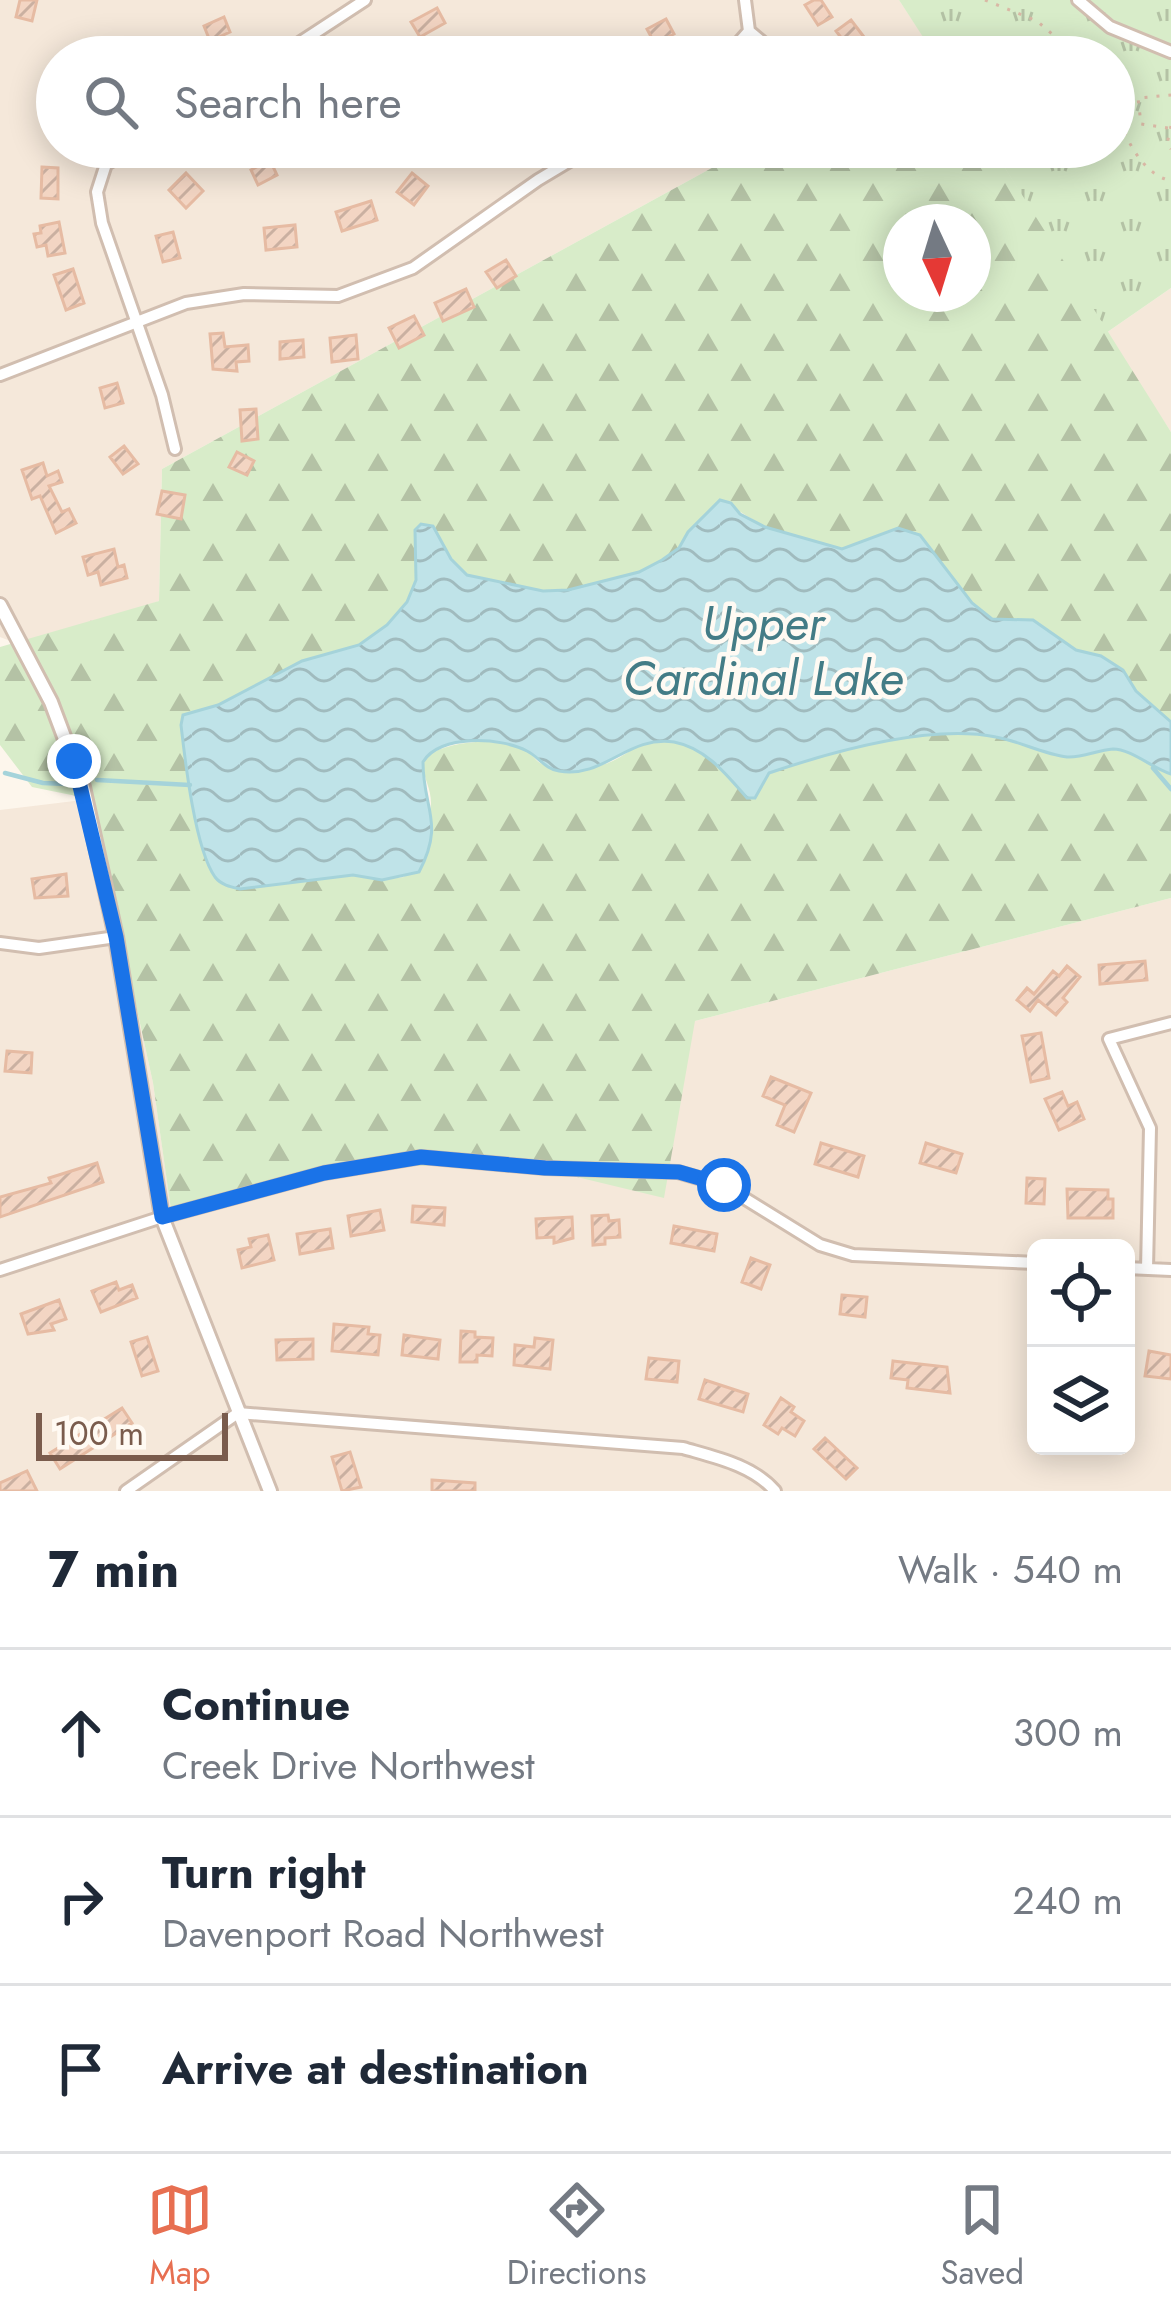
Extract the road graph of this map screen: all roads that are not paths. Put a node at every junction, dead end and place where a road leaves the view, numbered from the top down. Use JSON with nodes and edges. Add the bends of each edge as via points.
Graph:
{"nodes":[{"id":1,"x":365,"y":0,"type":"edge"},
{"id":2,"x":745,"y":0,"type":"edge"},
{"id":3,"x":1078,"y":0,"type":"edge"},
{"id":4,"x":749,"y":31,"type":"junction"},
{"id":5,"x":310,"y":36,"type":"edge"},
{"id":6,"x":745,"y":36,"type":"edge"},
{"id":7,"x":755,"y":36,"type":"edge"},
{"id":8,"x":1132,"y":36,"type":"edge"},
{"id":9,"x":1135,"y":37,"type":"edge"},
{"id":10,"x":1171,"y":52,"type":"edge"},
{"id":11,"x":105,"y":168,"type":"edge"},
{"id":12,"x":558,"y":168,"type":"edge"},
{"id":13,"x":138,"y":320,"type":"junction"},
{"id":14,"x":0,"y":375,"type":"edge"},
{"id":15,"x":175,"y":449,"type":"dead end"},
{"id":16,"x":0,"y":605,"type":"edge"},
{"id":17,"x":116,"y":937,"type":"junction"},
{"id":18,"x":0,"y":943,"type":"edge"},
{"id":19,"x":1171,"y":1023,"type":"edge"},
{"id":20,"x":162,"y":1217,"type":"junction"},
{"id":21,"x":1027,"y":1263,"type":"edge"},
{"id":22,"x":1135,"y":1268,"type":"edge"},
{"id":23,"x":1148,"y":1269,"type":"junction"},
{"id":24,"x":0,"y":1270,"type":"edge"},
{"id":25,"x":1171,"y":1270,"type":"edge"},
{"id":26,"x":238,"y":1412,"type":"junction"},
{"id":27,"x":126,"y":1491,"type":"edge"},
{"id":28,"x":270,"y":1491,"type":"edge"},
{"id":29,"x":775,"y":1491,"type":"edge"}],
"edges":[{"from":1,"to":5,"type":"street"},
{"from":2,"to":4,"type":"street"},
{"from":3,"to":8,"type":"street"},
{"from":4,"to":6,"type":"street"},
{"from":4,"to":7,"type":"street"},
{"from":9,"to":10,"type":"street"},
{"from":11,"to":13,"type":"street","via":[[97,192],[102,224]]},
{"from":12,"to":13,"type":"street","via":[[413,268],[338,296],[244,294]]},
{"from":13,"to":14,"type":"street"},
{"from":13,"to":15,"type":"street"},
{"from":16,"to":17,"type":"street","via":[[74,761]]},
{"from":17,"to":18,"type":"street","via":[[39,948]]},
{"from":17,"to":20,"type":"street"},
{"from":19,"to":23,"type":"street","via":[[1108,1039],[1150,1128]]},
{"from":20,"to":21,"type":"street","via":[[324,1173],[421,1157],[679,1172],[724,1185],[820,1245],[854,1255]]},
{"from":20,"to":24,"type":"street"},
{"from":20,"to":26,"type":"street"},
{"from":22,"to":23,"type":"street"},
{"from":23,"to":25,"type":"street"},
{"from":26,"to":27,"type":"street"},
{"from":26,"to":28,"type":"street"},
{"from":26,"to":29,"type":"street","via":[[683,1448],[732,1462]]}]}
